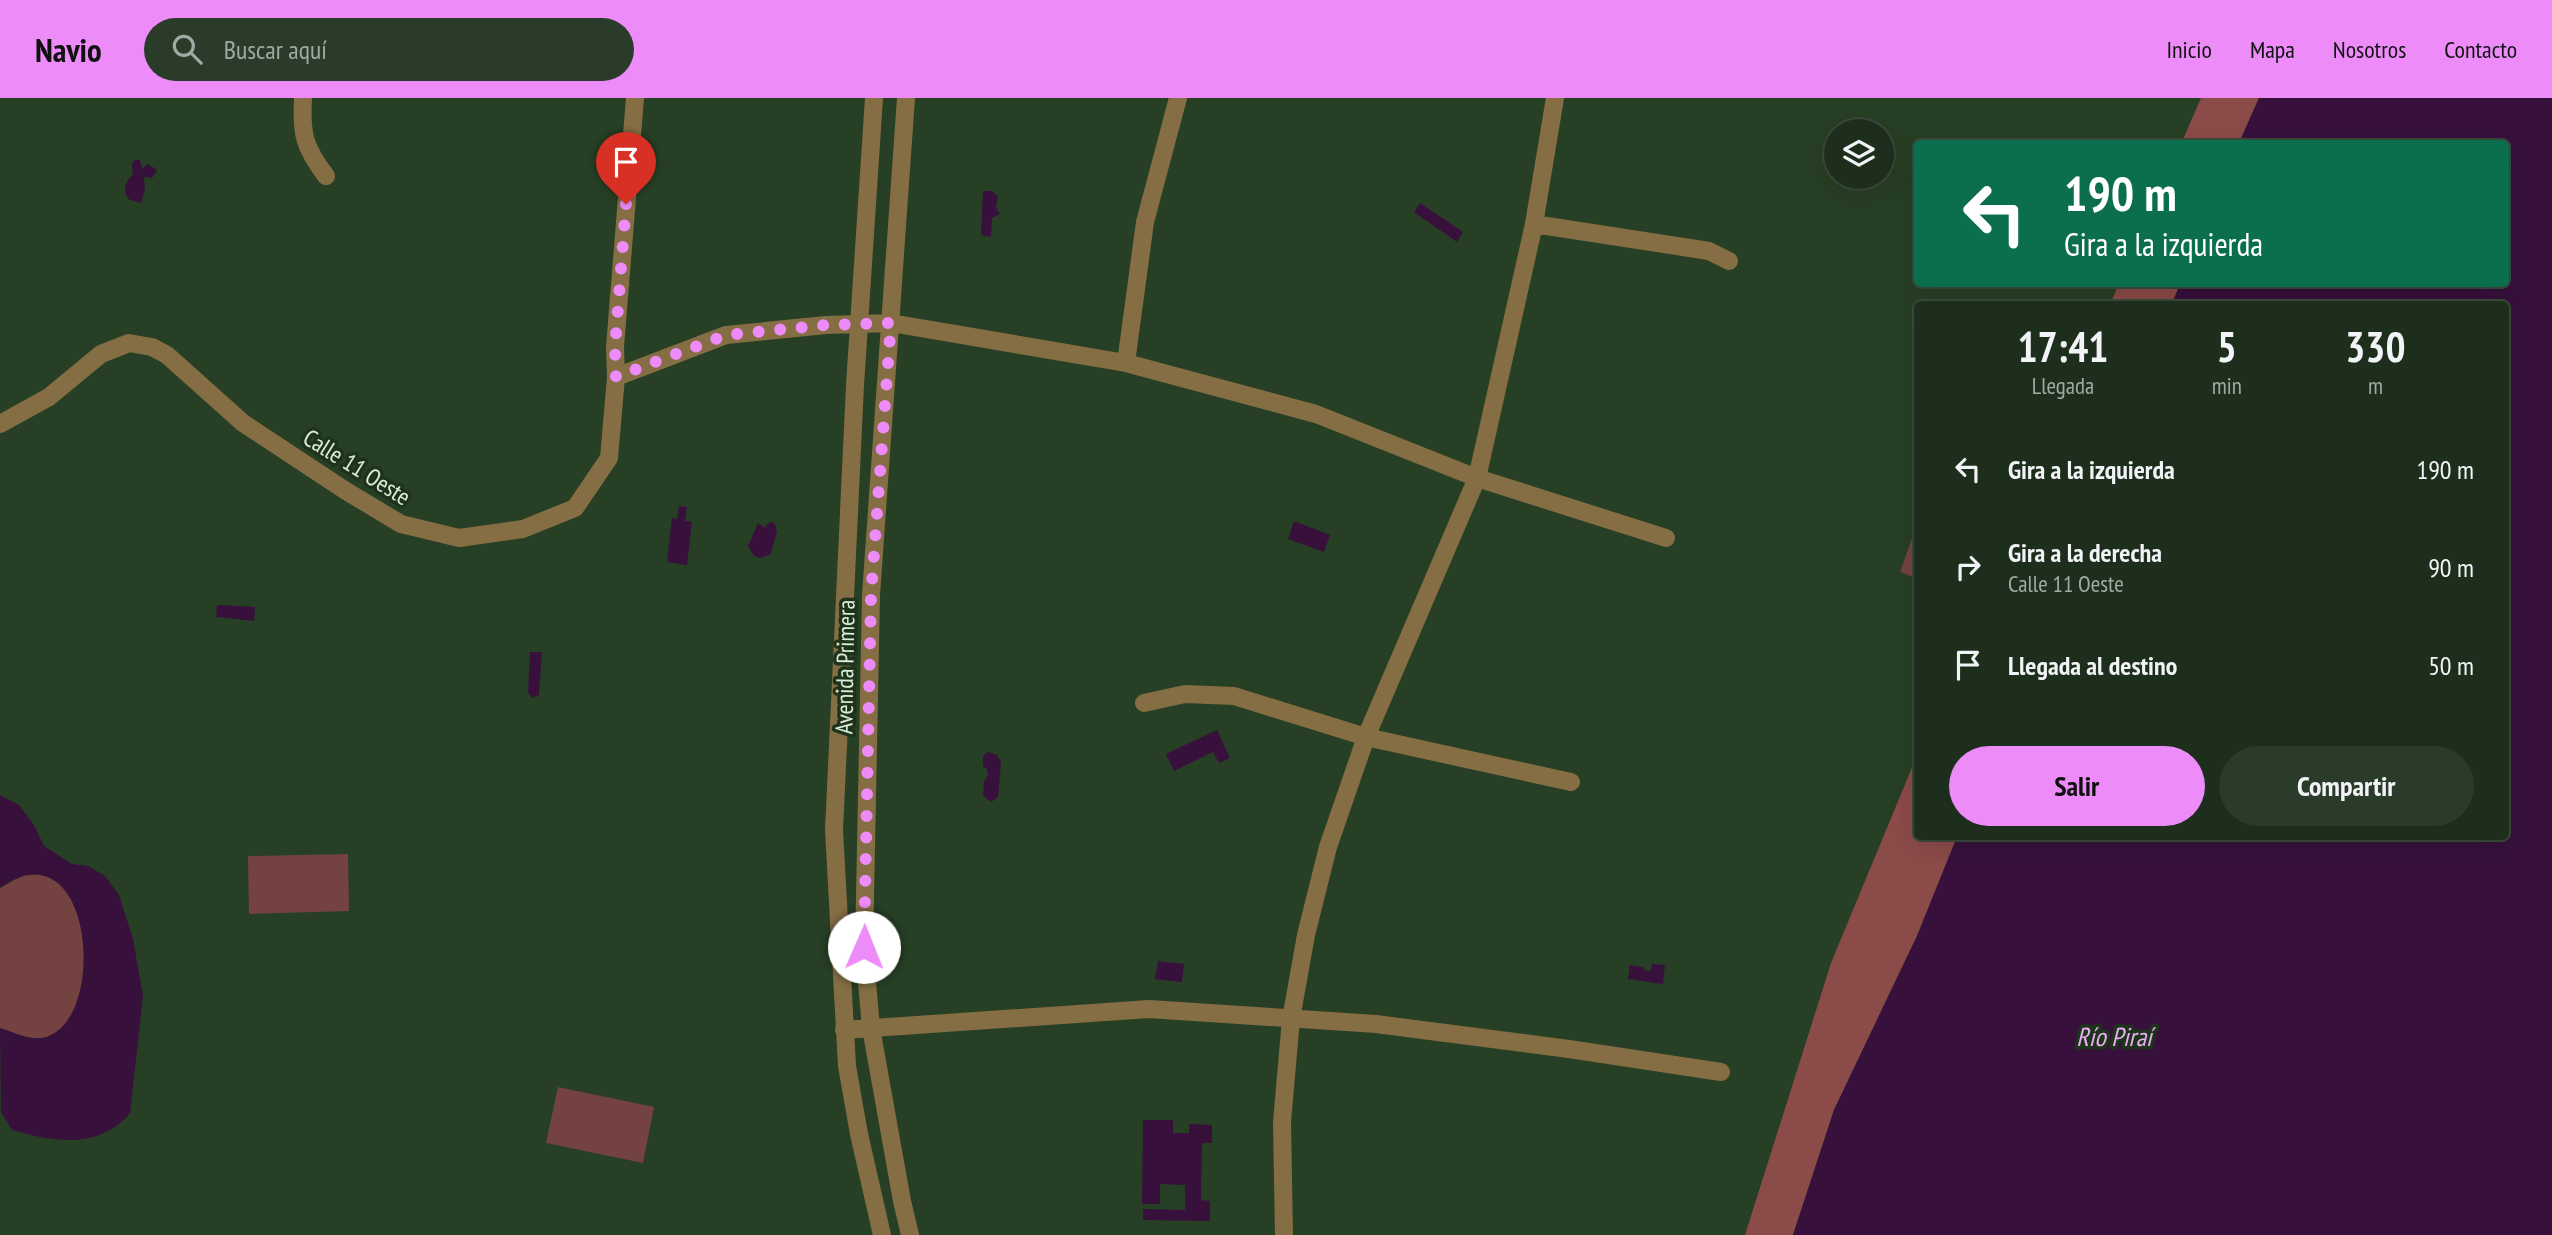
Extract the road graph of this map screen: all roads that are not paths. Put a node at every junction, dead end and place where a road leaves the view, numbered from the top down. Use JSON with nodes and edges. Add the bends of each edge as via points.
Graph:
{"nodes":[{"id":1,"x":303,"y":98,"type":"edge"},
{"id":2,"x":635,"y":98,"type":"edge"},
{"id":3,"x":874,"y":98,"type":"edge"},
{"id":4,"x":906,"y":98,"type":"edge"},
{"id":5,"x":1178,"y":98,"type":"edge"},
{"id":6,"x":1555,"y":98,"type":"edge"},
{"id":7,"x":326,"y":176,"type":"dead end"},
{"id":8,"x":1534,"y":224,"type":"junction"},
{"id":9,"x":1728,"y":261,"type":"dead end"},
{"id":10,"x":891,"y":323,"type":"junction"},
{"id":11,"x":860,"y":324,"type":"junction"},
{"id":12,"x":1126,"y":363,"type":"junction"},
{"id":13,"x":616,"y":377,"type":"junction"},
{"id":14,"x":0,"y":424,"type":"edge"},
{"id":15,"x":1477,"y":478,"type":"junction"},
{"id":16,"x":1666,"y":538,"type":"dead end"},
{"id":17,"x":1144,"y":703,"type":"dead end"},
{"id":18,"x":1366,"y":737,"type":"junction"},
{"id":19,"x":1571,"y":782,"type":"dead end"},
{"id":20,"x":1291,"y":1019,"type":"junction"},
{"id":21,"x":871,"y":1028,"type":"junction"},
{"id":22,"x":844,"y":1030,"type":"junction"},
{"id":23,"x":1721,"y":1072,"type":"dead end"},
{"id":24,"x":882,"y":1235,"type":"edge"},
{"id":25,"x":911,"y":1235,"type":"edge"},
{"id":26,"x":1284,"y":1235,"type":"edge"}],
"edges":[{"from":1,"to":7,"type":"street","via":[[301,130],[313,160]]},
{"from":2,"to":13,"type":"street","name":"Calle 11 Oeste"},
{"from":3,"to":11,"type":"street","name":"Avenida Primera"},
{"from":4,"to":10,"type":"street","name":"Avenida Primera"},
{"from":5,"to":12,"type":"street","via":[[1144,222]]},
{"from":6,"to":8,"type":"street"},
{"from":8,"to":9,"type":"street","via":[[1709,251]]},
{"from":8,"to":15,"type":"street"},
{"from":10,"to":11,"type":"street"},
{"from":10,"to":12,"type":"street"},
{"from":10,"to":21,"type":"street","name":"Avenida Primera","via":[[871,595],[864,947]]},
{"from":11,"to":13,"type":"street","via":[[726,335]]},
{"from":11,"to":22,"type":"street","name":"Avenida Primera","via":[[834,830]]},
{"from":12,"to":15,"type":"street","via":[[1317,414]]},
{"from":13,"to":14,"type":"street","name":"Calle 11 Oeste","via":[[609,458],[575,508],[523,529],[459,538],[401,524],[345,491],[243,424],[167,355],[152,347],[128,343],[101,354],[48,397]]},
{"from":15,"to":16,"type":"street"},
{"from":15,"to":18,"type":"street"},
{"from":17,"to":18,"type":"street","via":[[1185,694],[1234,696]]},
{"from":18,"to":19,"type":"street"},
{"from":18,"to":20,"type":"street","via":[[1328,847]]},
{"from":20,"to":21,"type":"street","via":[[1149,1009]]},
{"from":20,"to":23,"type":"street","via":[[1376,1024]]},
{"from":20,"to":26,"type":"street","via":[[1282,1122]]},
{"from":21,"to":22,"type":"street"},
{"from":21,"to":25,"type":"street","name":"Avenida Primera"},
{"from":22,"to":24,"type":"street","name":"Avenida Primera","via":[[859,1134]]}]}
